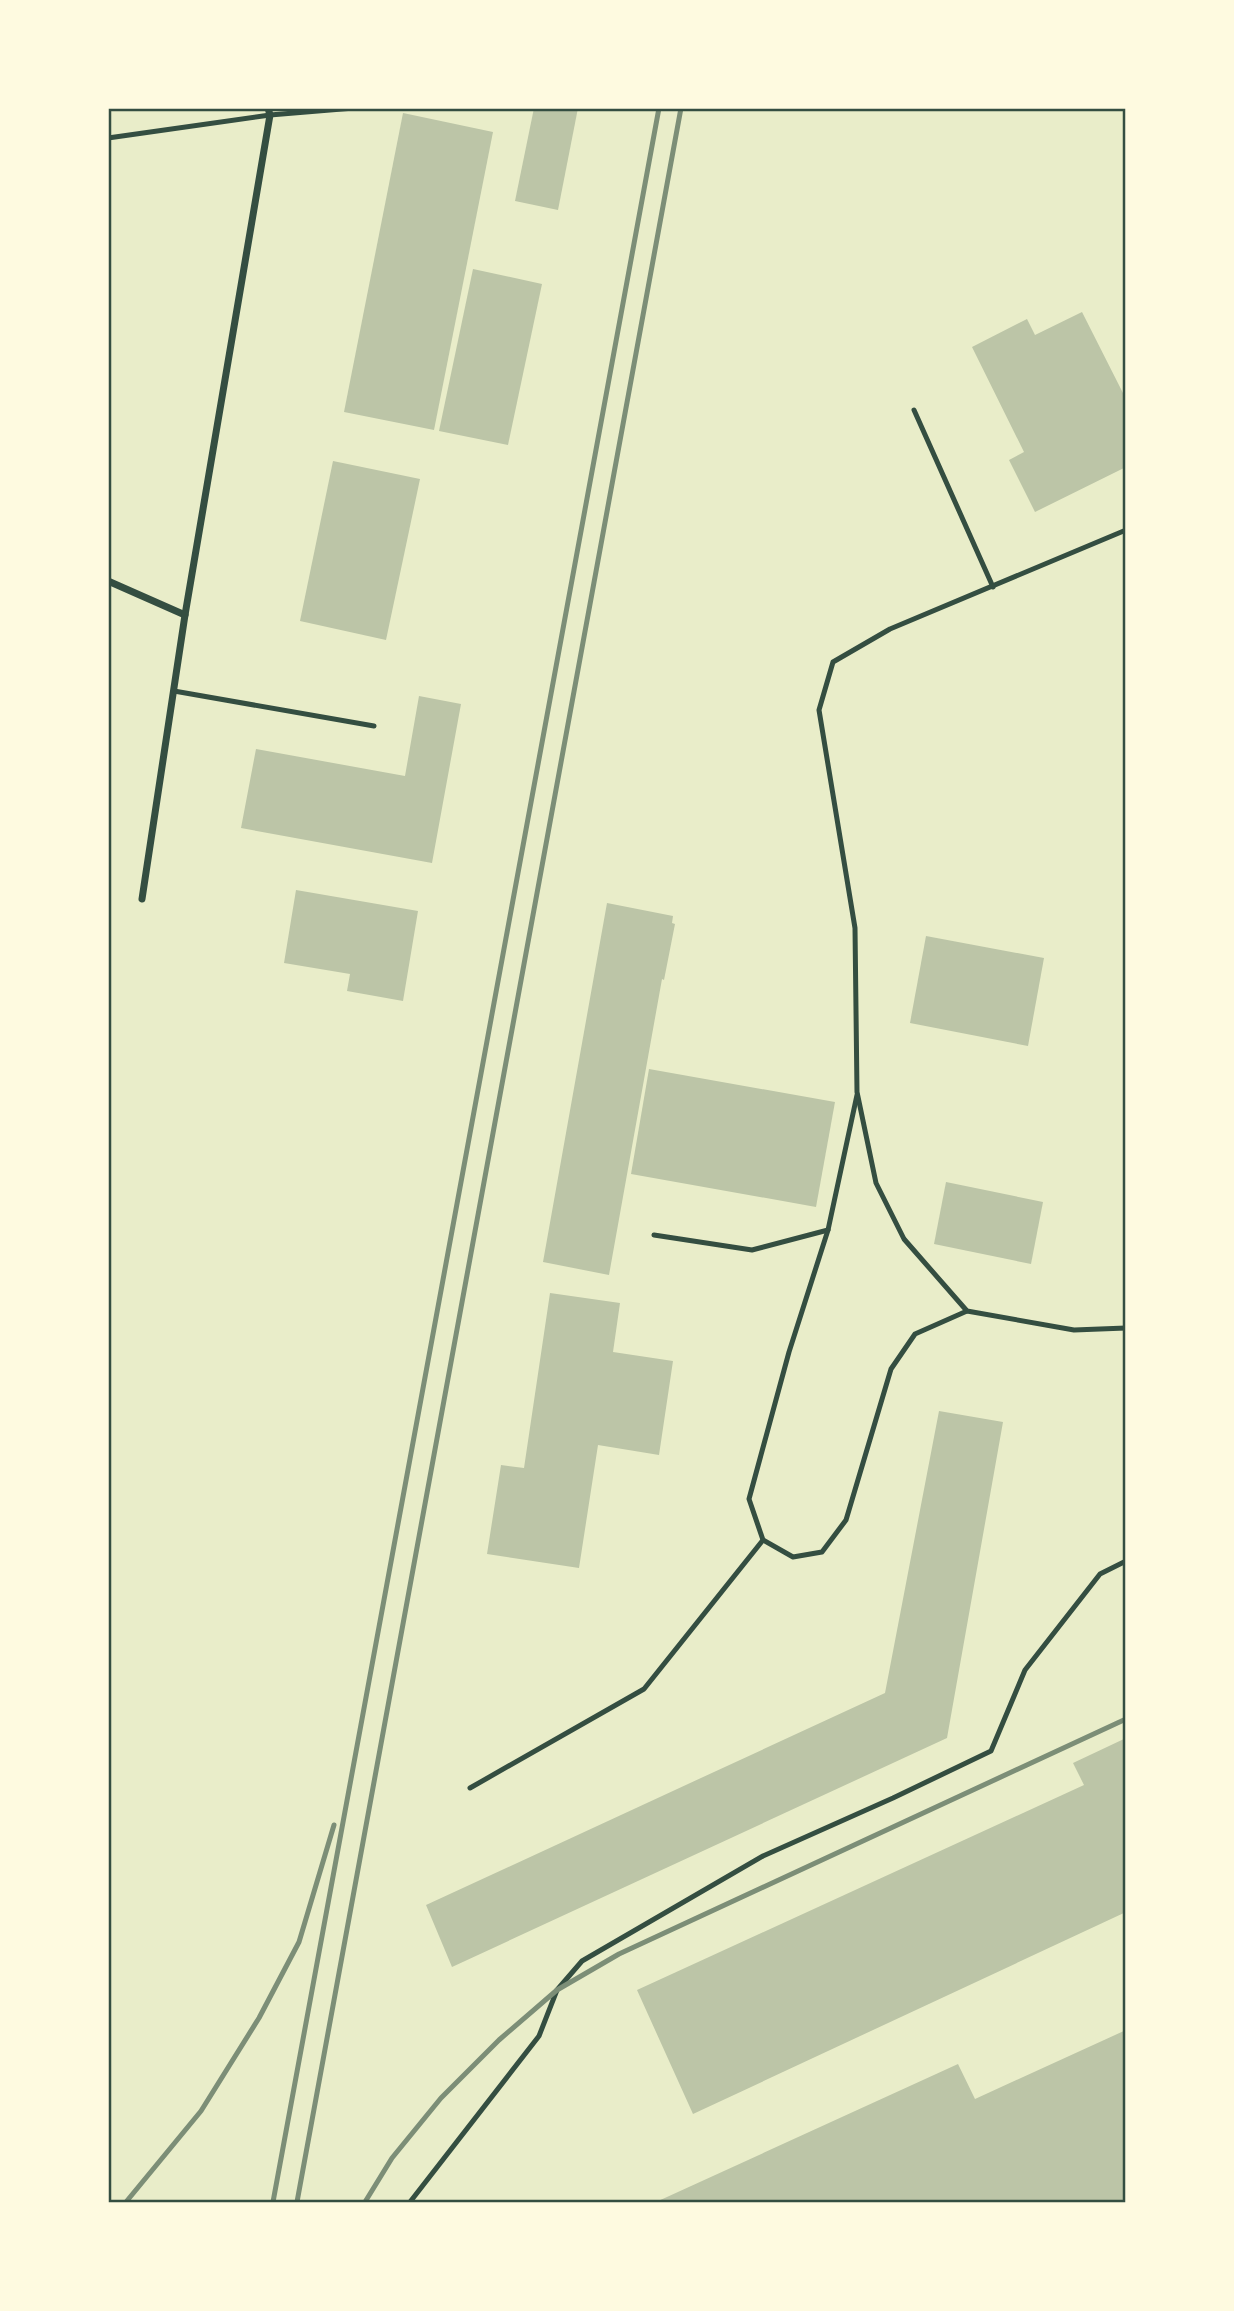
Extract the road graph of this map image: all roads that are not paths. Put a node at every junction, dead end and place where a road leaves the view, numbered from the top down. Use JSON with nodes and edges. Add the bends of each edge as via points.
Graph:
{"nodes":[{"id":1,"x":354,"y":108,"type":"edge"},
{"id":2,"x":269,"y":112,"type":"edge"},
{"id":3,"x":108,"y":138,"type":"edge"},
{"id":4,"x":914,"y":410,"type":"dead end"},
{"id":5,"x":1125,"y":530,"type":"edge"},
{"id":6,"x":108,"y":581,"type":"edge"},
{"id":7,"x":993,"y":587,"type":"junction"},
{"id":8,"x":185,"y":615,"type":"junction"},
{"id":9,"x":174,"y":691,"type":"junction"},
{"id":10,"x":374,"y":726,"type":"dead end"},
{"id":11,"x":142,"y":899,"type":"dead end"},
{"id":12,"x":857,"y":1092,"type":"junction"},
{"id":13,"x":828,"y":1230,"type":"junction"},
{"id":14,"x":654,"y":1235,"type":"dead end"},
{"id":15,"x":967,"y":1311,"type":"junction"},
{"id":16,"x":1125,"y":1328,"type":"edge"},
{"id":17,"x":763,"y":1540,"type":"junction"},
{"id":18,"x":1125,"y":1561,"type":"edge"},
{"id":19,"x":470,"y":1788,"type":"dead end"},
{"id":20,"x":410,"y":2203,"type":"edge"}],
"edges":[{"from":1,"to":2,"type":"lane"},
{"from":2,"to":3,"type":"lane"},
{"from":2,"to":8,"type":"street"},
{"from":4,"to":7,"type":"lane"},
{"from":5,"to":7,"type":"lane"},
{"from":6,"to":8,"type":"street"},
{"from":7,"to":12,"type":"lane","via":[[890,629],[833,662],[819,710],[855,928]]},
{"from":8,"to":9,"type":"street"},
{"from":9,"to":10,"type":"lane"},
{"from":9,"to":11,"type":"street"},
{"from":12,"to":13,"type":"lane"},
{"from":12,"to":15,"type":"lane","via":[[876,1183],[904,1239]]},
{"from":13,"to":14,"type":"lane","via":[[752,1250]]},
{"from":13,"to":17,"type":"lane","via":[[749,1499]]},
{"from":15,"to":16,"type":"lane","via":[[1074,1331]]},
{"from":15,"to":17,"type":"lane","via":[[915,1334],[891,1369],[846,1520],[822,1552],[793,1557]]},
{"from":17,"to":19,"type":"lane","via":[[644,1689]]},
{"from":18,"to":20,"type":"lane","via":[[1100,1574],[1025,1670],[991,1751],[763,1856],[582,1961],[557,1990],[539,2036]]}]}
